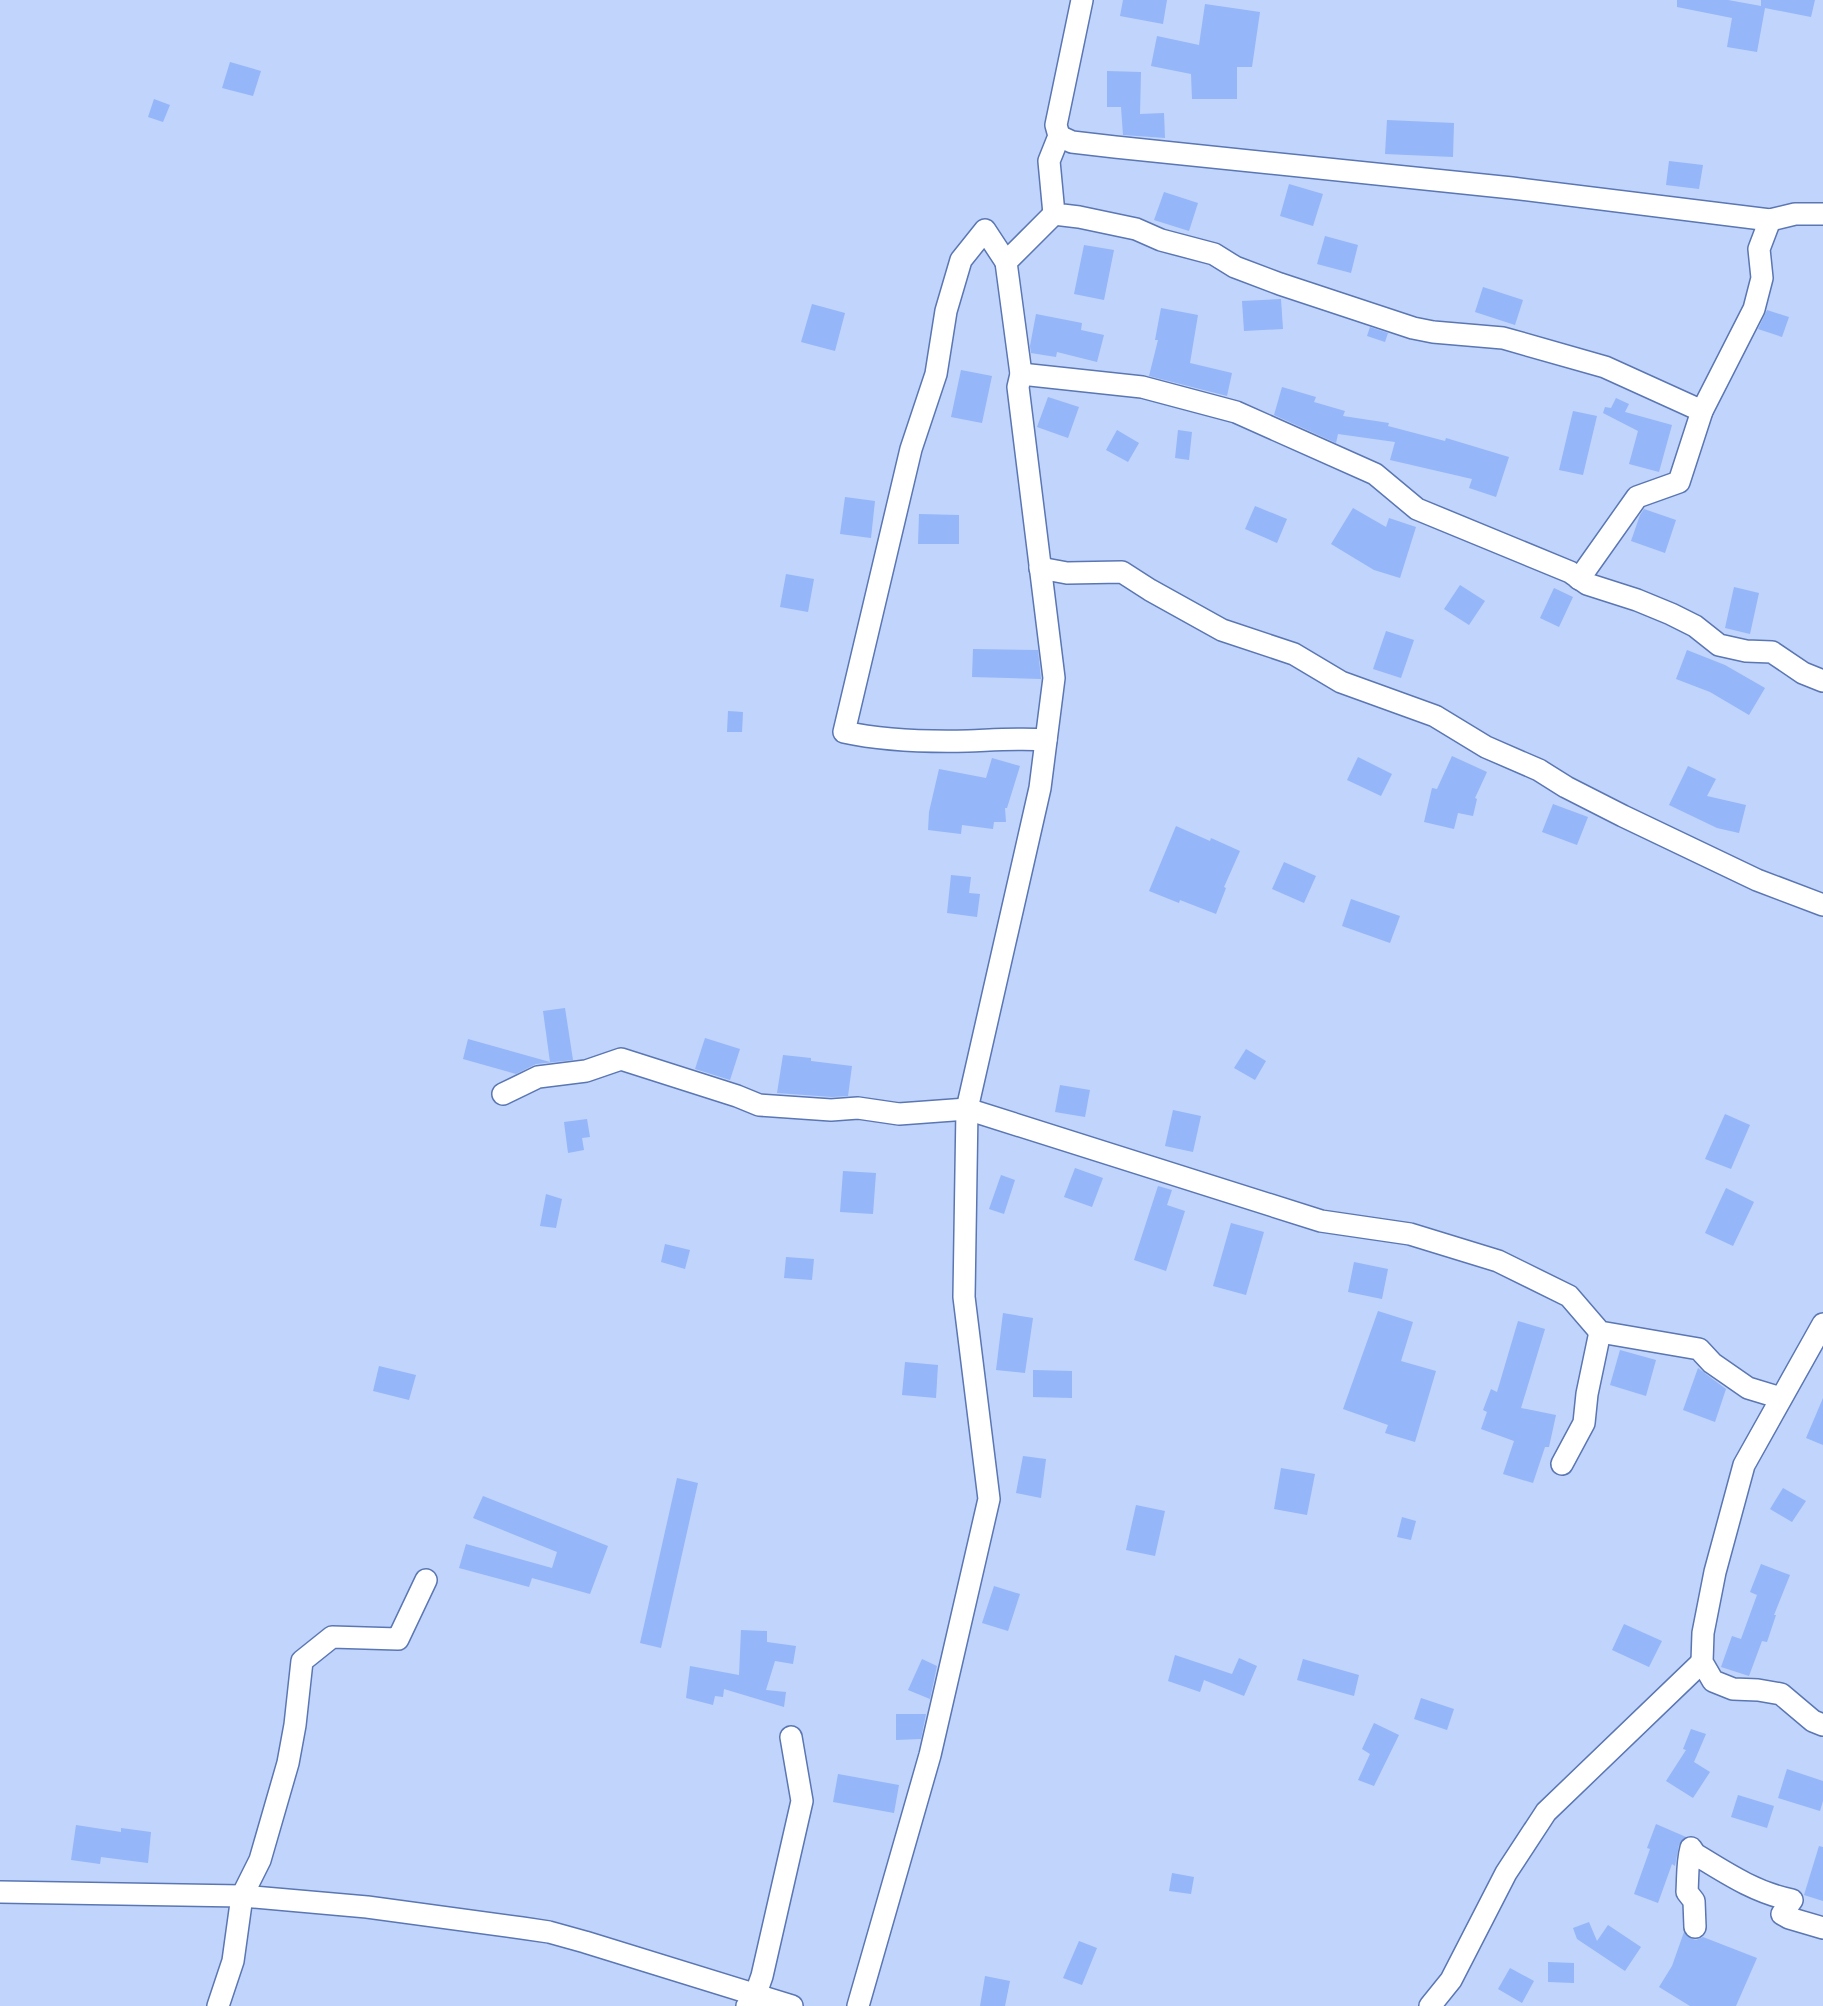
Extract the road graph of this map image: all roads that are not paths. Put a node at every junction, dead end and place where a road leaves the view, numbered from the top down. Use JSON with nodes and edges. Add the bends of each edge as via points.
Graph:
{"nodes":[{"id":1,"x":1082,"y":0,"type":"edge"},
{"id":2,"x":1059,"y":136,"type":"junction"},
{"id":3,"x":1054,"y":214,"type":"junction"},
{"id":4,"x":1823,"y":214,"type":"edge"},
{"id":5,"x":1770,"y":220,"type":"junction"},
{"id":6,"x":1006,"y":262,"type":"junction"},
{"id":7,"x":1020,"y":374,"type":"junction"},
{"id":8,"x":1702,"y":411,"type":"junction"},
{"id":9,"x":1040,"y":568,"type":"junction"},
{"id":10,"x":1579,"y":579,"type":"junction"},
{"id":11,"x":1823,"y":681,"type":"edge"},
{"id":12,"x":1047,"y":740,"type":"junction"},
{"id":13,"x":1823,"y":905,"type":"edge"},
{"id":14,"x":503,"y":1094,"type":"dead end"},
{"id":15,"x":967,"y":1109,"type":"junction"},
{"id":16,"x":1823,"y":1324,"type":"edge"},
{"id":17,"x":1600,"y":1332,"type":"junction"},
{"id":18,"x":1781,"y":1398,"type":"junction"},
{"id":19,"x":1562,"y":1464,"type":"dead end"},
{"id":20,"x":426,"y":1580,"type":"dead end"},
{"id":21,"x":1702,"y":1662,"type":"junction"},
{"id":22,"x":1823,"y":1725,"type":"edge"},
{"id":23,"x":791,"y":1737,"type":"dead end"},
{"id":24,"x":0,"y":1892,"type":"edge"},
{"id":25,"x":242,"y":1896,"type":"junction"},
{"id":26,"x":1695,"y":1927,"type":"dead end"},
{"id":27,"x":1823,"y":1928,"type":"edge"},
{"id":28,"x":751,"y":2001,"type":"edge"},
{"id":29,"x":218,"y":2006,"type":"edge"},
{"id":30,"x":792,"y":2006,"type":"edge"},
{"id":31,"x":858,"y":2006,"type":"edge"},
{"id":32,"x":1430,"y":2006,"type":"edge"}],
"edges":[{"from":1,"to":2,"type":"street","via":[[1056,125]]},
{"from":2,"to":3,"type":"street","via":[[1049,161]]},
{"from":2,"to":5,"type":"street","via":[[1072,142],[1512,188]]},
{"from":3,"to":6,"type":"street"},
{"from":3,"to":8,"type":"street","via":[[1136,229],[1214,254],[1269,280],[1413,328],[1503,338],[1605,367]]},
{"from":4,"to":5,"type":"street","via":[[1795,214]]},
{"from":5,"to":8,"type":"street","via":[[1759,249],[1762,278],[1754,309]]},
{"from":6,"to":7,"type":"street"},
{"from":6,"to":12,"type":"street","via":[[985,230],[961,261],[946,311],[936,374],[911,449],[844,732],[910,741]]},
{"from":7,"to":9,"type":"street","via":[[1018,387]]},
{"from":7,"to":10,"type":"street","via":[[1142,387],[1236,412],[1375,474],[1417,509]]},
{"from":8,"to":10,"type":"street","via":[[1679,482],[1637,497]]},
{"from":9,"to":12,"type":"street","via":[[1054,678]]},
{"from":9,"to":13,"type":"street","via":[[1067,573],[1122,572],[1222,630],[1294,654],[1341,682],[1435,716],[1486,747],[1650,829],[1756,880]]},
{"from":10,"to":11,"type":"street","via":[[1671,614],[1719,645],[1772,652]]},
{"from":12,"to":15,"type":"street","via":[[1040,788]]},
{"from":14,"to":15,"type":"street","via":[[538,1077],[586,1071],[621,1059],[759,1105],[858,1108],[898,1114]]},
{"from":15,"to":17,"type":"street","via":[[1321,1221],[1410,1234],[1498,1261],[1569,1296]]},
{"from":15,"to":31,"type":"street","via":[[964,1297],[989,1499],[930,1755]]},
{"from":16,"to":18,"type":"street"},
{"from":17,"to":18,"type":"street","via":[[1699,1349],[1748,1389]]},
{"from":17,"to":19,"type":"street","via":[[1584,1423]]},
{"from":18,"to":21,"type":"street","via":[[1744,1465],[1715,1572],[1702,1634]]},
{"from":20,"to":25,"type":"street","via":[[398,1639],[332,1637],[302,1662],[288,1763],[260,1860]]},
{"from":21,"to":22,"type":"street","via":[[1713,1681],[1733,1689],[1781,1694]]},
{"from":21,"to":32,"type":"street","via":[[1546,1812],[1506,1873],[1451,1980]]},
{"from":23,"to":28,"type":"street","via":[[802,1801],[762,1976]]},
{"from":24,"to":25,"type":"street"},
{"from":25,"to":28,"type":"street","via":[[367,1907],[549,1932]]},
{"from":25,"to":29,"type":"street","via":[[233,1961]]},
{"from":26,"to":27,"type":"street","via":[[1694,1901],[1687,1892],[1690,1848],[1741,1882],[1774,1897],[1792,1900],[1782,1914]]},
{"from":28,"to":30,"type":"street"}]}
